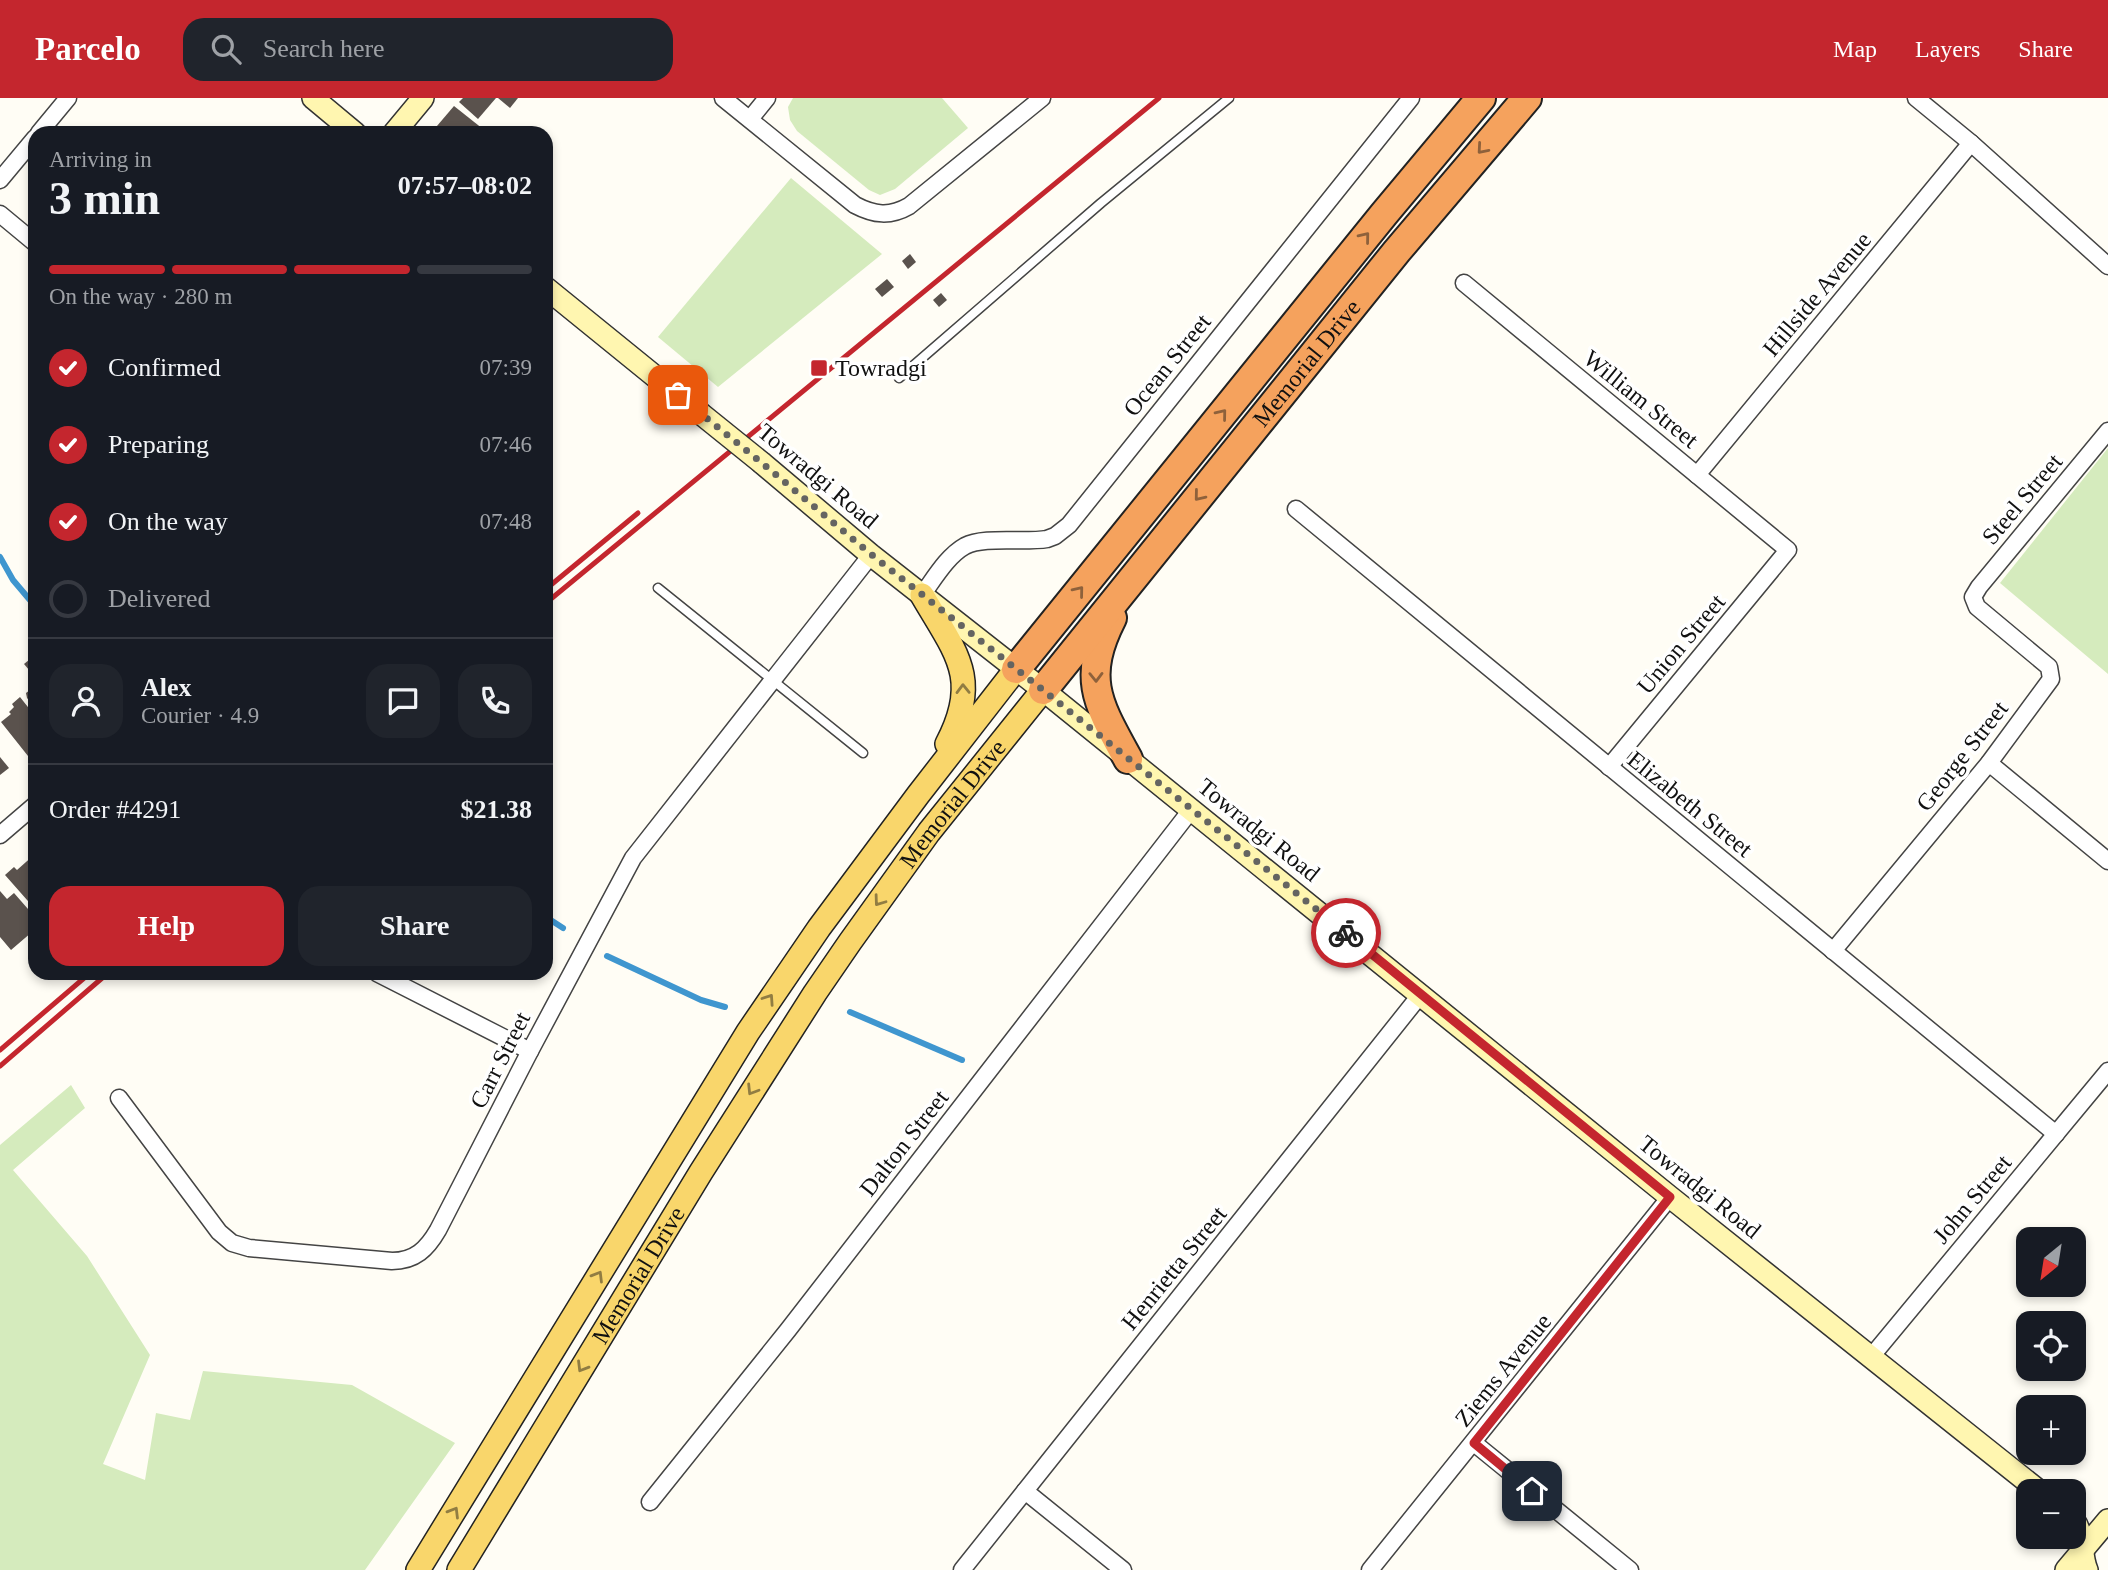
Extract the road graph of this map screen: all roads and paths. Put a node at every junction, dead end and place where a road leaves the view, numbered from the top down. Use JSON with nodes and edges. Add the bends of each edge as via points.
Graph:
{"nodes":[{"id":1,"x":68,"y":98,"type":"edge"},
{"id":2,"x":313,"y":98,"type":"edge"},
{"id":3,"x":423,"y":98,"type":"edge"},
{"id":4,"x":723,"y":98,"type":"edge"},
{"id":5,"x":767,"y":98,"type":"edge"},
{"id":6,"x":1042,"y":98,"type":"edge"},
{"id":7,"x":1229,"y":98,"type":"edge"},
{"id":8,"x":1411,"y":98,"type":"edge"},
{"id":9,"x":1481,"y":98,"type":"edge"},
{"id":10,"x":1527,"y":98,"type":"edge"},
{"id":11,"x":1916,"y":98,"type":"edge"},
{"id":12,"x":750,"y":119,"type":"junction"},
{"id":13,"x":45,"y":126,"type":"edge"},
{"id":14,"x":347,"y":126,"type":"edge"},
{"id":15,"x":400,"y":126,"type":"edge"},
{"id":16,"x":1971,"y":143,"type":"junction"},
{"id":17,"x":28,"y":146,"type":"edge"},
{"id":18,"x":0,"y":180,"type":"edge"},
{"id":19,"x":0,"y":214,"type":"edge"},
{"id":20,"x":28,"y":237,"type":"edge"},
{"id":21,"x":2108,"y":266,"type":"edge"},
{"id":22,"x":1464,"y":283,"type":"dead end"},
{"id":23,"x":553,"y":294,"type":"edge"},
{"id":24,"x":899,"y":378,"type":"dead end"},
{"id":25,"x":2108,"y":431,"type":"edge"},
{"id":26,"x":1697,"y":475,"type":"junction"},
{"id":27,"x":1296,"y":509,"type":"dead end"},
{"id":28,"x":1788,"y":550,"type":"joint"},
{"id":29,"x":872,"y":555,"type":"junction"},
{"id":30,"x":1140,"y":570,"type":"junction"},
{"id":31,"x":658,"y":587,"type":"dead end"},
{"id":32,"x":922,"y":595,"type":"junction"},
{"id":33,"x":1973,"y":597,"type":"joint"},
{"id":34,"x":1016,"y":669,"type":"junction"},
{"id":35,"x":773,"y":680,"type":"junction"},
{"id":36,"x":1043,"y":690,"type":"junction"},
{"id":37,"x":863,"y":753,"type":"dead end"},
{"id":38,"x":1128,"y":759,"type":"junction"},
{"id":39,"x":1989,"y":763,"type":"junction"},
{"id":40,"x":1609,"y":767,"type":"junction"},
{"id":41,"x":918,"y":795,"type":"junction"},
{"id":42,"x":1191,"y":810,"type":"junction"},
{"id":43,"x":28,"y":812,"type":"edge"},
{"id":44,"x":0,"y":835,"type":"edge"},
{"id":45,"x":2108,"y":861,"type":"edge"},
{"id":46,"x":1833,"y":951,"type":"junction"},
{"id":47,"x":391,"y":980,"type":"edge"},
{"id":48,"x":1421,"y":994,"type":"junction"},
{"id":49,"x":530,"y":1051,"type":"junction"},
{"id":50,"x":2108,"y":1071,"type":"edge"},
{"id":51,"x":118,"y":1098,"type":"dead end"},
{"id":52,"x":2056,"y":1134,"type":"junction"},
{"id":53,"x":1670,"y":1197,"type":"junction"},
{"id":54,"x":1871,"y":1357,"type":"junction"},
{"id":55,"x":1474,"y":1443,"type":"junction"},
{"id":56,"x":2024,"y":1479,"type":"edge"},
{"id":57,"x":1025,"y":1490,"type":"junction"},
{"id":58,"x":650,"y":1502,"type":"dead end"},
{"id":59,"x":2108,"y":1520,"type":"edge"},
{"id":60,"x":2085,"y":1561,"type":"edge"},
{"id":61,"x":418,"y":1570,"type":"edge"},
{"id":62,"x":458,"y":1570,"type":"edge"},
{"id":63,"x":962,"y":1570,"type":"edge"},
{"id":64,"x":1124,"y":1570,"type":"edge"},
{"id":65,"x":1370,"y":1570,"type":"edge"},
{"id":66,"x":1630,"y":1570,"type":"edge"},
{"id":67,"x":2066,"y":1570,"type":"edge"}],
"edges":[{"from":1,"to":13,"type":"street"},
{"from":2,"to":14,"type":"main road"},
{"from":3,"to":15,"type":"main road"},
{"from":4,"to":12,"type":"street"},
{"from":5,"to":12,"type":"street"},
{"from":6,"to":12,"type":"street","via":[[909,206],[889,214],[855,205]]},
{"from":7,"to":24,"type":"lane"},
{"from":8,"to":32,"type":"street","name":"Ocean Street","via":[[1069,525],[1046,539],[967,545]]},
{"from":34,"to":9,"type":"highway","name":"Memorial Drive","one_way":true},
{"from":10,"to":30,"type":"highway","name":"Memorial Drive","one_way":true,"via":[[1397,251]]},
{"from":11,"to":16,"type":"street"},
{"from":16,"to":21,"type":"street"},
{"from":16,"to":26,"type":"street","name":"Hillside Avenue"},
{"from":17,"to":18,"type":"street"},
{"from":19,"to":20,"type":"street"},
{"from":22,"to":26,"type":"street","name":"William Street"},
{"from":23,"to":29,"type":"main road","name":"Towradgi Road","bridge":true},
{"from":25,"to":33,"type":"street","name":"Steel Street"},
{"from":26,"to":28,"type":"street","name":"William Street"},
{"from":27,"to":40,"type":"street","name":"Elizabeth Street"},
{"from":28,"to":40,"type":"street","name":"Union Street"},
{"from":29,"to":32,"type":"main road","name":"Towradgi Road"},
{"from":29,"to":35,"type":"street","name":"Carr Street"},
{"from":30,"to":36,"type":"highway","name":"Memorial Drive"},
{"from":30,"to":38,"type":"highway","one_way":true,"via":[[1105,631],[1095,667],[1101,708]]},
{"from":31,"to":35,"type":"lane"},
{"from":32,"to":34,"type":"main road","name":"Towradgi Road"},
{"from":41,"to":32,"type":"main road","one_way":true,"via":[[958,722],[964,694],[962,668]]},
{"from":33,"to":39,"type":"street","name":"George Street","via":[[1977,607],[2052,673]]},
{"from":34,"to":36,"type":"main road","name":"Towradgi Road"},
{"from":34,"to":41,"type":"main road","name":"Memorial Drive"},
{"from":35,"to":37,"type":"lane"},
{"from":35,"to":49,"type":"street","name":"Carr Street","via":[[633,858]]},
{"from":36,"to":38,"type":"main road","name":"Towradgi Road"},
{"from":36,"to":62,"type":"main road","name":"Memorial Drive","one_way":true,"via":[[929,832],[815,993]]},
{"from":38,"to":42,"type":"main road","name":"Towradgi Road"},
{"from":39,"to":45,"type":"street"},
{"from":39,"to":46,"type":"street","name":"George Street"},
{"from":40,"to":46,"type":"street","name":"Elizabeth Street"},
{"from":61,"to":41,"type":"main road","name":"Memorial Drive","one_way":true,"via":[[748,1032]]},
{"from":42,"to":48,"type":"main road","name":"Towradgi Road"},
{"from":42,"to":58,"type":"street","name":"Dalton Street"},
{"from":43,"to":44,"type":"street"},
{"from":46,"to":52,"type":"street","name":"Elizabeth Street"},
{"from":47,"to":49,"type":"street"},
{"from":48,"to":53,"type":"main road","name":"Towradgi Road"},
{"from":48,"to":57,"type":"street","name":"Henrietta Street"},
{"from":49,"to":51,"type":"street","name":"Carr Street","via":[[432,1240],[403,1261],[232,1243]]},
{"from":50,"to":52,"type":"street","name":"John Street"},
{"from":52,"to":54,"type":"street","name":"John Street"},
{"from":53,"to":54,"type":"main road","name":"Towradgi Road"},
{"from":53,"to":55,"type":"street","name":"Ziems Avenue"},
{"from":54,"to":56,"type":"main road","name":"Towradgi Road"},
{"from":55,"to":65,"type":"street","name":"Ziems Avenue"},
{"from":55,"to":66,"type":"street"},
{"from":57,"to":63,"type":"street","name":"Henrietta Street"},
{"from":57,"to":64,"type":"street"},
{"from":59,"to":60,"type":"main road"},
{"from":60,"to":67,"type":"main road"}]}
